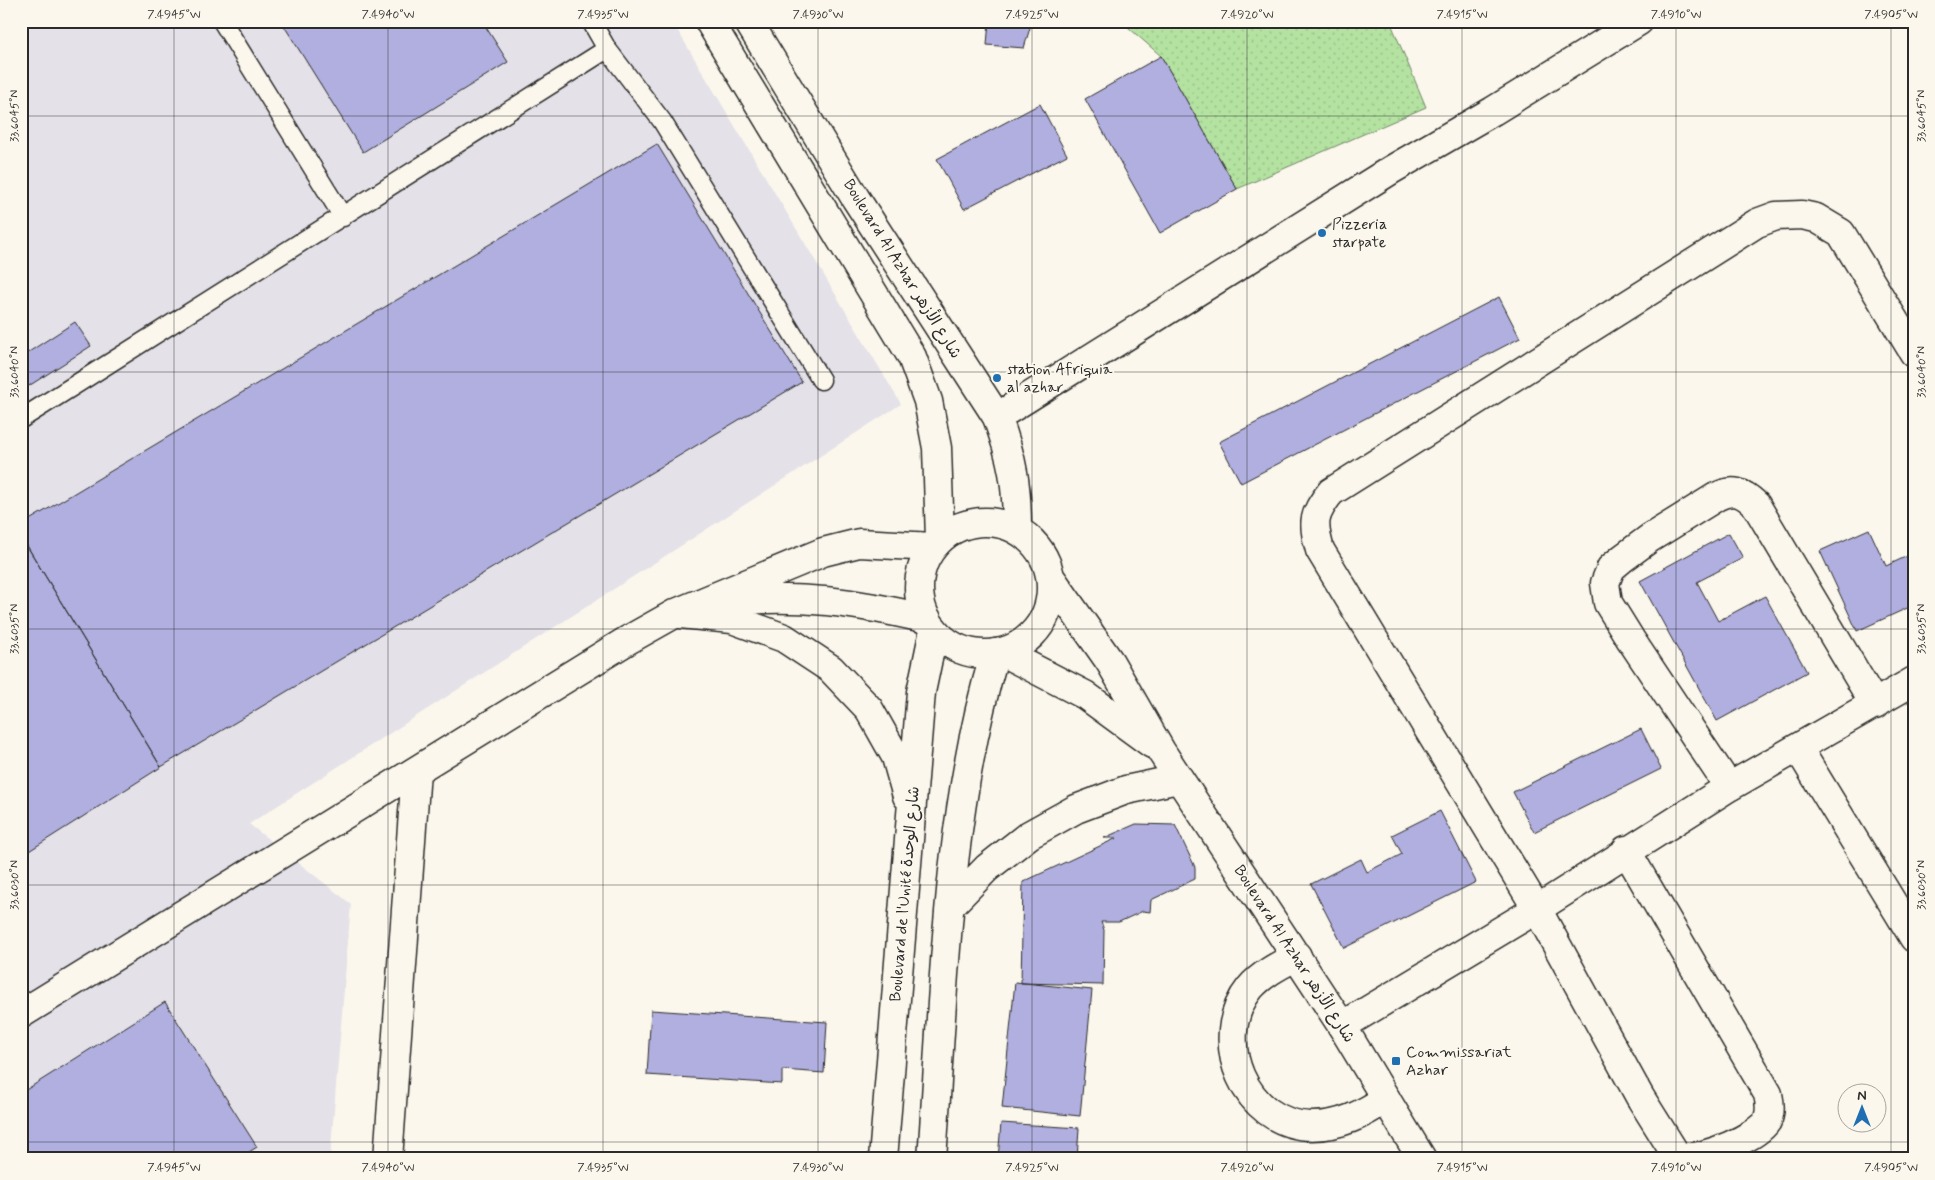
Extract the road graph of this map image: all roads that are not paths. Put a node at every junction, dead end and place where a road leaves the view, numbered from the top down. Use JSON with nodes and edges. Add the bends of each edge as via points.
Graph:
{"nodes":[{"id":1,"x":222,"y":21,"type":"edge"},
{"id":2,"x":592,"y":21,"type":"edge"},
{"id":3,"x":709,"y":21,"type":"edge"},
{"id":4,"x":748,"y":21,"type":"edge"},
{"id":5,"x":1639,"y":21,"type":"edge"},
{"id":6,"x":607,"y":49,"type":"junction"},
{"id":7,"x":343,"y":217,"type":"junction"},
{"id":8,"x":1914,"y":353,"type":"edge"},
{"id":9,"x":821,"y":380,"type":"dead end"},
{"id":10,"x":997,"y":417,"type":"junction"},
{"id":11,"x":21,"y":419,"type":"edge"},
{"id":12,"x":1017,"y":530,"type":"junction"},
{"id":13,"x":937,"y":543,"type":"junction"},
{"id":14,"x":1051,"y":578,"type":"junction"},
{"id":15,"x":687,"y":609,"type":"junction"},
{"id":16,"x":931,"y":625,"type":"junction"},
{"id":17,"x":998,"y":652,"type":"junction"},
{"id":18,"x":1914,"y":681,"type":"edge"},
{"id":19,"x":1874,"y":705,"type":"junction"},
{"id":20,"x":1798,"y":748,"type":"junction"},
{"id":21,"x":1161,"y":751,"type":"junction"},
{"id":22,"x":416,"y":771,"type":"junction"},
{"id":23,"x":1178,"y":779,"type":"junction"},
{"id":24,"x":1729,"y":787,"type":"junction"},
{"id":25,"x":912,"y":811,"type":"junction"},
{"id":26,"x":1626,"y":850,"type":"junction"},
{"id":27,"x":950,"y":906,"type":"junction"},
{"id":28,"x":1537,"y":909,"type":"junction"},
{"id":29,"x":1914,"y":938,"type":"edge"},
{"id":30,"x":1297,"y":956,"type":"junction"},
{"id":31,"x":21,"y":1014,"type":"edge"},
{"id":32,"x":1342,"y":1026,"type":"junction"},
{"id":33,"x":1386,"y":1098,"type":"junction"},
{"id":34,"x":388,"y":1159,"type":"edge"},
{"id":35,"x":883,"y":1159,"type":"edge"},
{"id":36,"x":932,"y":1159,"type":"edge"},
{"id":37,"x":1422,"y":1159,"type":"edge"}],
"edges":[{"from":1,"to":7,"type":"lane"},
{"from":2,"to":6,"type":"lane"},
{"from":3,"to":13,"type":"street","via":[[912,357],[928,401],[936,448]]},
{"from":4,"to":10,"type":"street","name":"Boulevard Al Azhar شارع الأزهر","via":[[856,199]]},
{"from":5,"to":10,"type":"street","via":[[1493,112],[1391,170]]},
{"from":6,"to":7,"type":"lane"},
{"from":6,"to":9,"type":"lane","via":[[662,121]]},
{"from":7,"to":11,"type":"lane"},
{"from":8,"to":28,"type":"street","via":[[1841,233],[1816,218],[1776,216],[1757,223],[1331,492],[1318,508],[1314,522],[1320,550]]},
{"from":10,"to":12,"type":"street","name":"Boulevard Al Azhar شارع الأزهر","via":[[1011,453],[1017,492]]},
{"from":12,"to":13,"type":"street","via":[[997,523],[975,523],[955,529]]},
{"from":12,"to":14,"type":"street","via":[[1033,542],[1045,559]]},
{"from":13,"to":15,"type":"street","via":[[859,543],[823,552]]},
{"from":13,"to":16,"type":"street","via":[[924,564],[919,582],[920,601]]},
{"from":14,"to":17,"type":"street","via":[[1051,598],[1045,616],[1023,641]]},
{"from":14,"to":21,"type":"street","name":"Boulevard Al Azhar شارع الأزهر","via":[[1110,662]]},
{"from":15,"to":16,"type":"street","via":[[754,598],[812,598],[870,606]]},
{"from":15,"to":22,"type":"street","via":[[628,640]]},
{"from":15,"to":25,"type":"street","via":[[732,619],[784,638],[831,669],[869,709],[896,757]]},
{"from":16,"to":17,"type":"street","via":[[951,644],[972,653]]},
{"from":16,"to":25,"type":"street","name":"Boulevard de l'Unité شارع الوحدة","via":[[921,692]]},
{"from":17,"to":21,"type":"street","name":"Boulevard Al Azhar شارع الأزهر","via":[[1085,695]]},
{"from":17,"to":27,"type":"street","via":[[975,729]]},
{"from":18,"to":19,"type":"street"},
{"from":19,"to":20,"type":"street"},
{"from":19,"to":24,"type":"street","via":[[1756,506],[1738,492],[1726,492],[1716,497],[1623,558],[1611,568],[1604,584],[1608,603],[1617,618]]},
{"from":20,"to":24,"type":"street"},
{"from":20,"to":29,"type":"street"},
{"from":21,"to":23,"type":"street","name":"Boulevard Al Azhar شارع الأزهر"},
{"from":22,"to":31,"type":"street"},
{"from":22,"to":34,"type":"street"},
{"from":23,"to":27,"type":"street","via":[[1126,790],[1076,809],[1029,835],[987,868]]},
{"from":23,"to":30,"type":"street","name":"Boulevard Al Azhar شارع الأزهر"},
{"from":24,"to":26,"type":"street"},
{"from":25,"to":35,"type":"street","name":"Boulevard de l'Unité شارع الوحدة"},
{"from":26,"to":28,"type":"street"},
{"from":26,"to":28,"type":"street","via":[[1768,1094],[1771,1106],[1766,1122],[1751,1134],[1702,1155],[1684,1157],[1675,1153],[1640,1097]]},
{"from":27,"to":36,"type":"street"},
{"from":28,"to":32,"type":"street"},
{"from":30,"to":32,"type":"street","name":"Boulevard Al Azhar شارع الأزهر"},
{"from":30,"to":33,"type":"street","via":[[1274,968],[1250,988],[1238,1009],[1232,1036],[1234,1063],[1245,1088],[1263,1109],[1287,1123],[1312,1126],[1340,1123]]},
{"from":32,"to":33,"type":"street","name":"Boulevard Al Azhar شارع الأزهر"},
{"from":33,"to":37,"type":"street","name":"Boulevard Al Azhar شارع الأزهر"}]}
